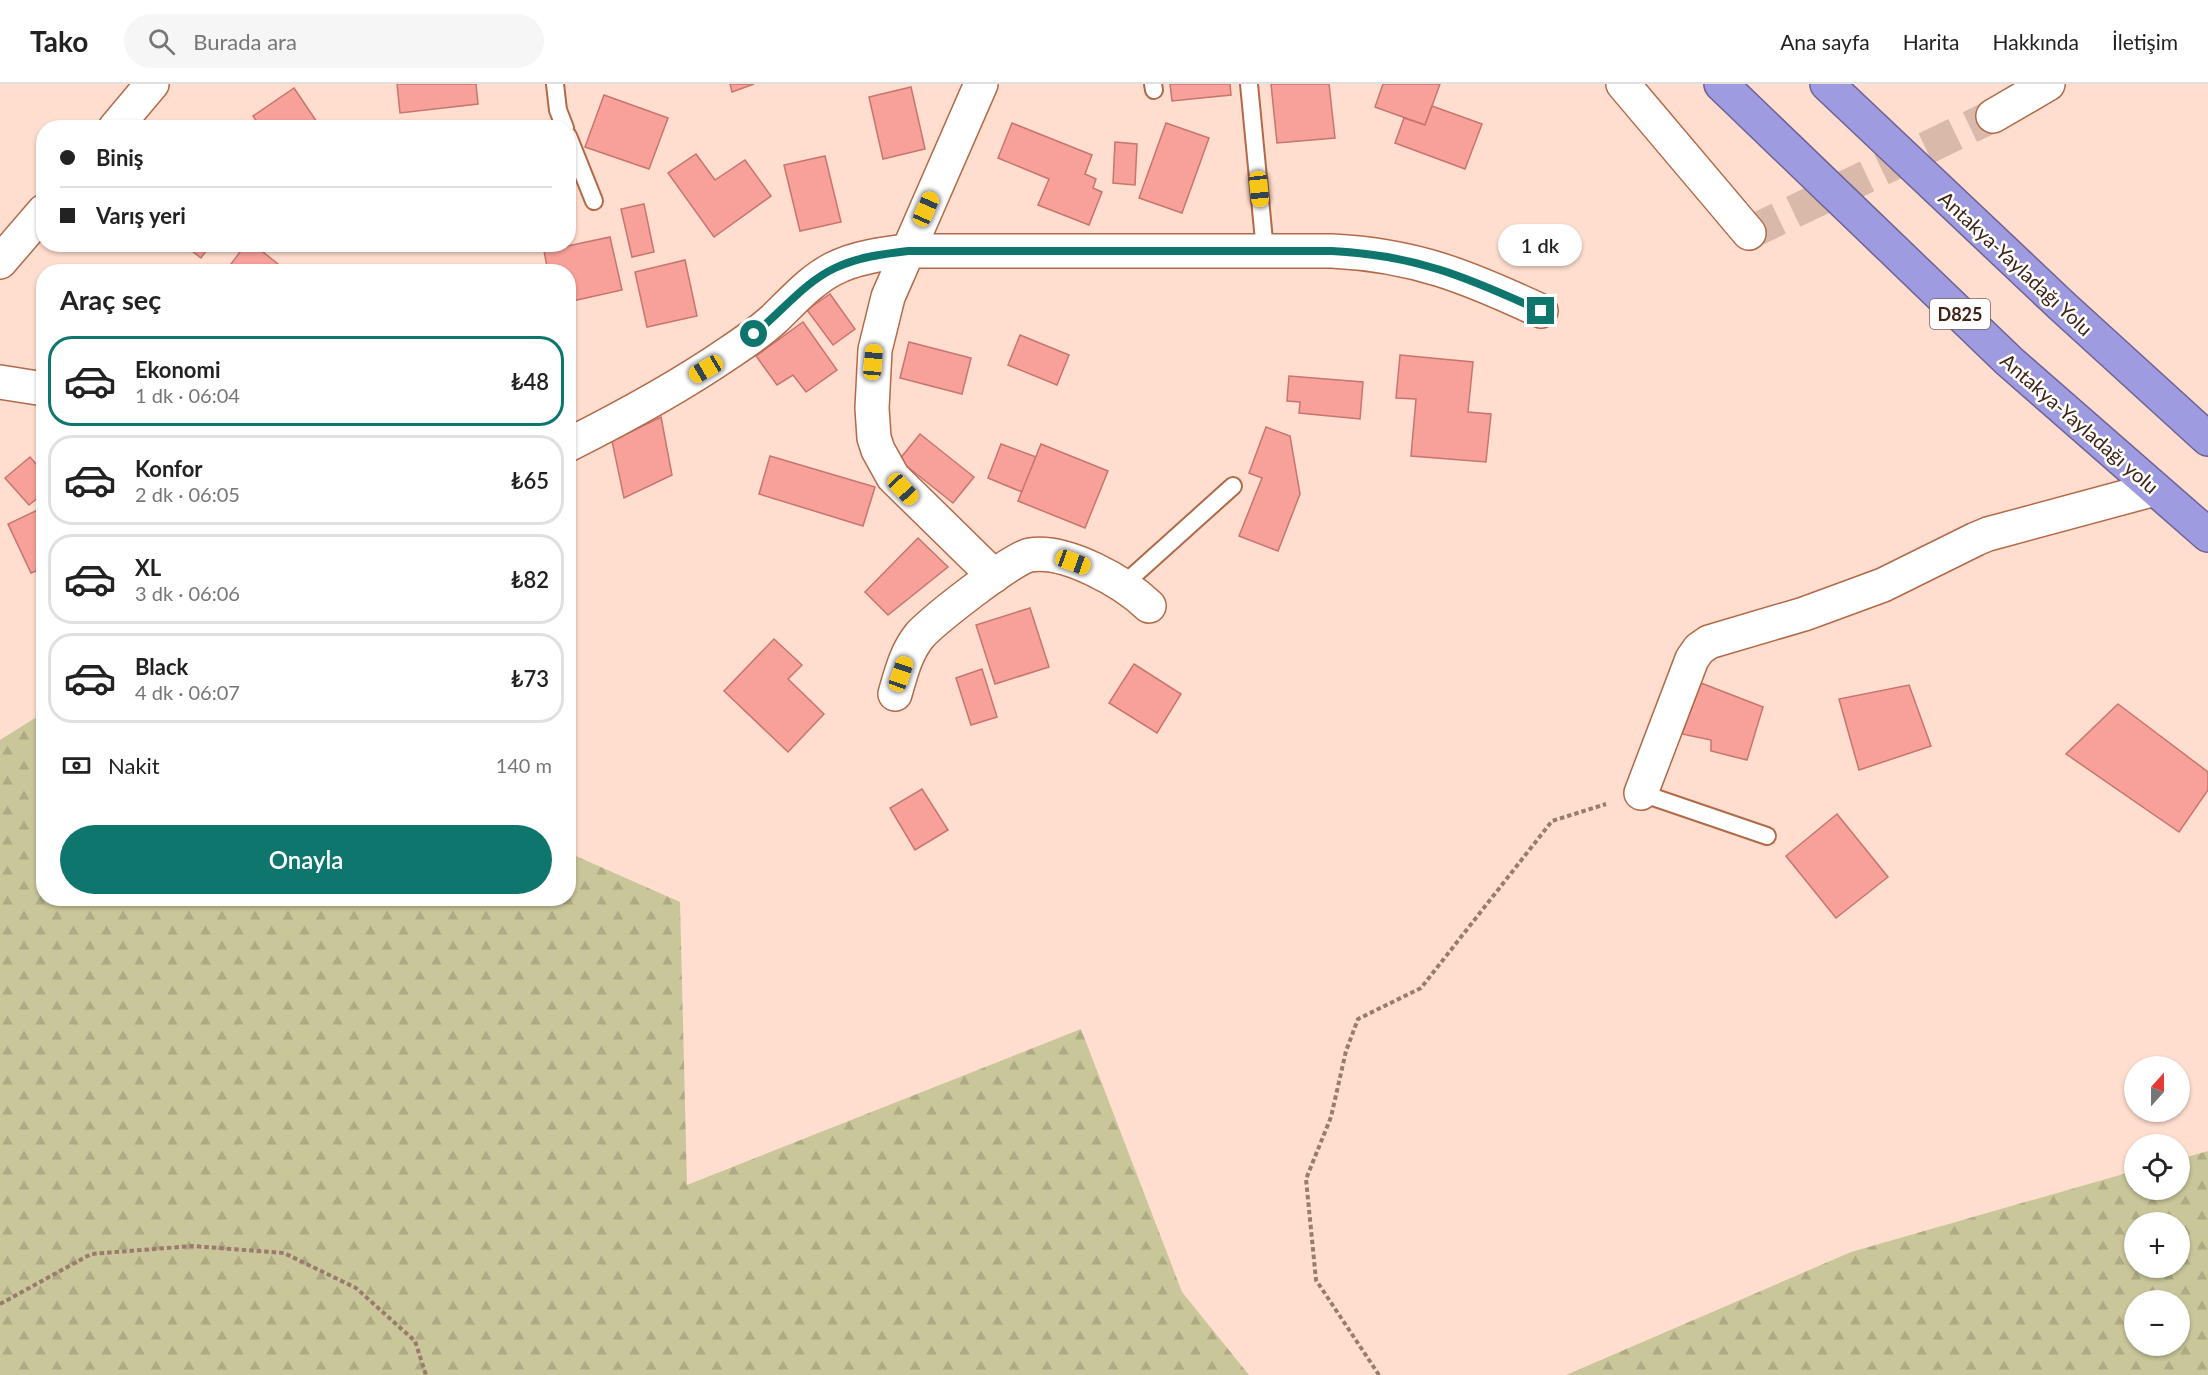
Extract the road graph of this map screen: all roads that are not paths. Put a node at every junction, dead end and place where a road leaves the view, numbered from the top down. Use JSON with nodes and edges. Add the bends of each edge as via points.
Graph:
{"nodes":[{"id":1,"x":152,"y":84,"type":"edge"},
{"id":2,"x":555,"y":84,"type":"edge"},
{"id":3,"x":981,"y":84,"type":"edge"},
{"id":4,"x":1249,"y":84,"type":"edge"},
{"id":5,"x":1623,"y":84,"type":"edge"},
{"id":6,"x":1721,"y":84,"type":"edge"},
{"id":7,"x":1827,"y":84,"type":"edge"},
{"id":8,"x":2048,"y":84,"type":"edge"},
{"id":9,"x":1993,"y":116,"type":"tunnel mouth"},
{"id":10,"x":122,"y":120,"type":"edge"},
{"id":11,"x":562,"y":120,"type":"edge"},
{"id":12,"x":576,"y":156,"type":"edge"},
{"id":13,"x":594,"y":201,"type":"dead end"},
{"id":14,"x":36,"y":220,"type":"edge"},
{"id":15,"x":1749,"y":233,"type":"dead end"},
{"id":16,"x":908,"y":251,"type":"junction"},
{"id":17,"x":1265,"y":251,"type":"junction"},
{"id":18,"x":0,"y":262,"type":"edge"},
{"id":19,"x":1541,"y":311,"type":"dead end"},
{"id":20,"x":0,"y":382,"type":"edge"},
{"id":21,"x":36,"y":388,"type":"edge"},
{"id":22,"x":2208,"y":439,"type":"edge"},
{"id":23,"x":576,"y":442,"type":"edge"},
{"id":24,"x":1233,"y":486,"type":"dead end"},
{"id":25,"x":2155,"y":489,"type":"junction"},
{"id":26,"x":2208,"y":535,"type":"edge"},
{"id":27,"x":994,"y":576,"type":"junction"},
{"id":28,"x":1123,"y":585,"type":"junction"},
{"id":29,"x":1149,"y":606,"type":"dead end"},
{"id":30,"x":896,"y":694,"type":"dead end"},
{"id":31,"x":1641,"y":793,"type":"joint"},
{"id":32,"x":1767,"y":836,"type":"dead end"}],
"edges":[{"from":1,"to":10,"type":"street"},
{"from":2,"to":11,"type":"lane"},
{"from":3,"to":16,"type":"street"},
{"from":4,"to":17,"type":"lane"},
{"from":5,"to":15,"type":"street"},
{"from":6,"to":25,"type":"highway","name":"Antakya-Yayladağı yolu","number":"D825","via":[[2009,361]]},
{"from":7,"to":22,"type":"highway","name":"Antakya-Yayladağı Yolu"},
{"from":8,"to":9,"type":"street"},
{"from":12,"to":13,"type":"lane"},
{"from":14,"to":18,"type":"street"},
{"from":16,"to":17,"type":"street"},
{"from":16,"to":23,"type":"street","via":[[867,257],[833,269],[706,369]]},
{"from":16,"to":27,"type":"street","via":[[888,297],[874,350],[874,438],[893,477]]},
{"from":17,"to":19,"type":"street","via":[[1332,251],[1395,258],[1458,274]]},
{"from":20,"to":21,"type":"street"},
{"from":24,"to":28,"type":"lane"},
{"from":25,"to":26,"type":"highway","name":"Antakya-Yayladağı yolu","number":"D825"},
{"from":25,"to":31,"type":"street","via":[[1988,534],[1883,585],[1709,642],[1692,660]]},
{"from":27,"to":28,"type":"street","via":[[1022,558],[1041,555],[1061,558]]},
{"from":27,"to":30,"type":"street","via":[[920,636],[905,661]]},
{"from":28,"to":29,"type":"street"},
{"from":31,"to":32,"type":"lane"}]}
